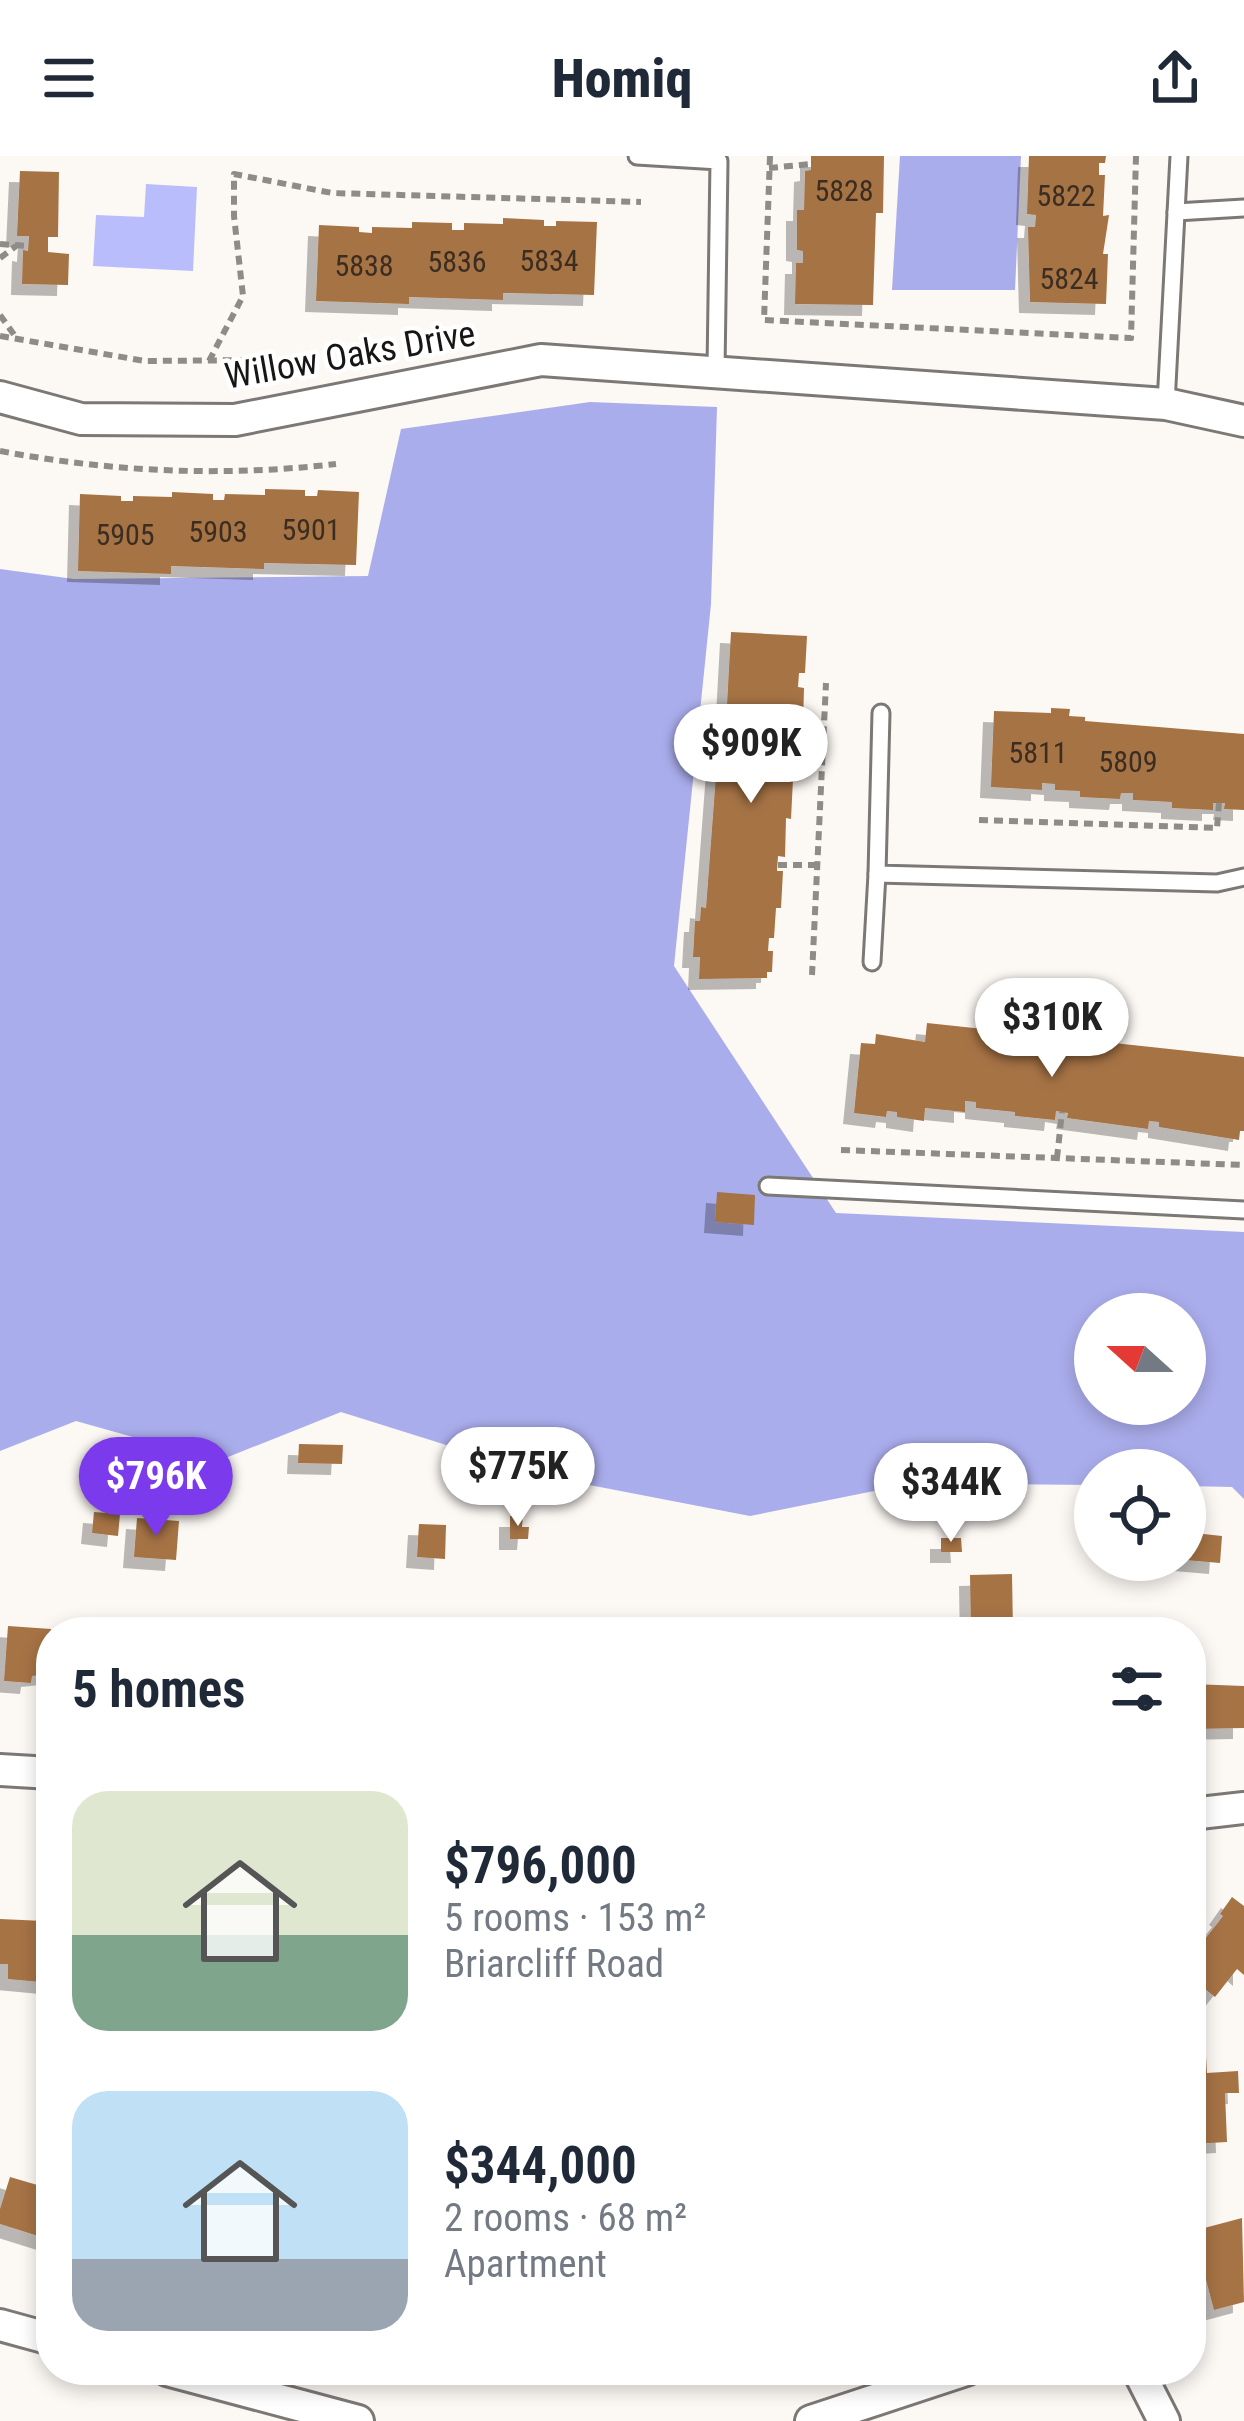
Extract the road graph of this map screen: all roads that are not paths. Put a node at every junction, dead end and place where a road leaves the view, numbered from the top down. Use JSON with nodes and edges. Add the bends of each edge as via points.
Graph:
{"nodes":[{"id":1,"x":637,"y":156,"type":"edge"},
{"id":2,"x":1179,"y":156,"type":"edge"},
{"id":3,"x":1244,"y":208,"type":"edge"},
{"id":4,"x":1176,"y":212,"type":"junction"},
{"id":5,"x":716,"y":370,"type":"junction"},
{"id":6,"x":0,"y":397,"type":"edge"},
{"id":7,"x":1166,"y":404,"type":"junction"},
{"id":8,"x":1244,"y":421,"type":"edge"},
{"id":9,"x":880,"y":713,"type":"dead end"},
{"id":10,"x":877,"y":874,"type":"junction"},
{"id":11,"x":1244,"y":877,"type":"edge"},
{"id":12,"x":872,"y":962,"type":"dead end"},
{"id":13,"x":768,"y":1186,"type":"dead end"},
{"id":14,"x":1244,"y":1210,"type":"edge"},
{"id":15,"x":0,"y":1770,"type":"edge"},
{"id":16,"x":36,"y":1772,"type":"edge"},
{"id":17,"x":1244,"y":1808,"type":"edge"},
{"id":18,"x":1206,"y":1812,"type":"edge"},
{"id":19,"x":0,"y":2325,"type":"edge"},
{"id":20,"x":36,"y":2335,"type":"edge"},
{"id":21,"x":223,"y":2385,"type":"edge"},
{"id":22,"x":921,"y":2385,"type":"edge"},
{"id":23,"x":1146,"y":2385,"type":"edge"},
{"id":24,"x":358,"y":2421,"type":"edge"},
{"id":25,"x":812,"y":2421,"type":"edge"},
{"id":26,"x":1164,"y":2421,"type":"edge"}],
"edges":[{"from":1,"to":5,"type":"lane","via":[[719,160]]},
{"from":2,"to":4,"type":"lane"},
{"from":3,"to":4,"type":"lane"},
{"from":4,"to":7,"type":"lane"},
{"from":5,"to":6,"type":"street","name":"Willow Oaks Drive","via":[[541,360],[235,420],[81,419]]},
{"from":5,"to":7,"type":"street","name":"Willow Oaks Drive"},
{"from":7,"to":8,"type":"street","name":"Willow Oaks Drive"},
{"from":9,"to":10,"type":"lane"},
{"from":10,"to":11,"type":"lane","via":[[1217,883]]},
{"from":10,"to":12,"type":"lane"},
{"from":13,"to":14,"type":"lane"},
{"from":15,"to":16,"type":"street"},
{"from":17,"to":18,"type":"street"},
{"from":19,"to":20,"type":"street"},
{"from":21,"to":24,"type":"street"},
{"from":22,"to":25,"type":"street"},
{"from":23,"to":26,"type":"street"}]}
